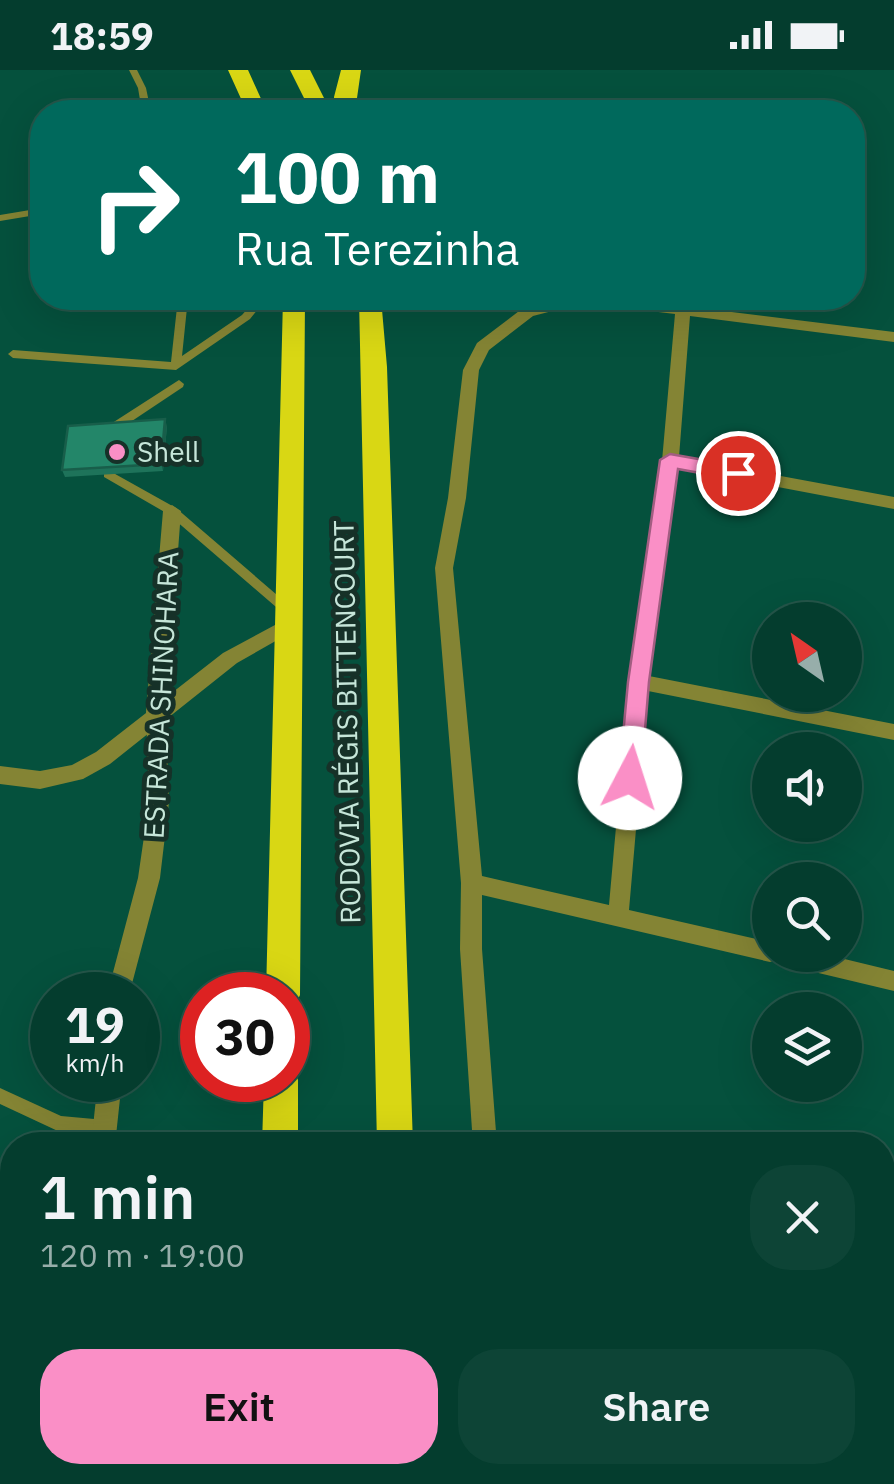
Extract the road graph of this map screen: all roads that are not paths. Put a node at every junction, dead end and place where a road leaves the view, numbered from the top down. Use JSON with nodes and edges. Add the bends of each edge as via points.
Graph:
{"nodes":[{"id":1,"x":133,"y":70,"type":"edge"},
{"id":2,"x":238,"y":70,"type":"edge"},
{"id":3,"x":300,"y":70,"type":"edge"},
{"id":4,"x":350,"y":70,"type":"edge"},
{"id":5,"x":144,"y":100,"type":"edge"},
{"id":6,"x":252,"y":100,"type":"edge"},
{"id":7,"x":315,"y":100,"type":"edge"},
{"id":8,"x":344,"y":100,"type":"edge"},
{"id":9,"x":30,"y":213,"type":"edge"},
{"id":10,"x":0,"y":218,"type":"edge"},
{"id":11,"x":182,"y":310,"type":"edge"},
{"id":12,"x":252,"y":310,"type":"edge"},
{"id":13,"x":294,"y":310,"type":"edge"},
{"id":14,"x":371,"y":310,"type":"edge"},
{"id":15,"x":536,"y":310,"type":"edge"},
{"id":16,"x":675,"y":310,"type":"edge"},
{"id":17,"x":683,"y":311,"type":"junction"},
{"id":18,"x":894,"y":336,"type":"edge"},
{"id":19,"x":13,"y":354,"type":"dead end"},
{"id":20,"x":176,"y":366,"type":"junction"},
{"id":21,"x":179,"y":384,"type":"dead end"},
{"id":22,"x":110,"y":430,"type":"edge"},
{"id":23,"x":670,"y":460,"type":"junction"},
{"id":24,"x":108,"y":474,"type":"edge"},
{"id":25,"x":894,"y":503,"type":"edge"},
{"id":26,"x":172,"y":511,"type":"junction"},
{"id":27,"x":288,"y":618,"type":"junction"},
{"id":28,"x":638,"y":682,"type":"junction"},
{"id":29,"x":156,"y":712,"type":"junction"},
{"id":30,"x":894,"y":732,"type":"edge"},
{"id":31,"x":0,"y":775,"type":"edge"},
{"id":32,"x":472,"y":884,"type":"junction"},
{"id":33,"x":618,"y":918,"type":"junction"},
{"id":34,"x":752,"y":948,"type":"edge"},
{"id":35,"x":124,"y":972,"type":"edge"},
{"id":36,"x":283,"y":972,"type":"edge"},
{"id":37,"x":856,"y":972,"type":"edge"},
{"id":38,"x":894,"y":981,"type":"edge"},
{"id":39,"x":0,"y":1096,"type":"edge"},
{"id":40,"x":108,"y":1102,"type":"edge"},
{"id":41,"x":281,"y":1102,"type":"edge"},
{"id":42,"x":89,"y":1132,"type":"edge"},
{"id":43,"x":104,"y":1132,"type":"edge"},
{"id":44,"x":280,"y":1132,"type":"edge"},
{"id":45,"x":395,"y":1132,"type":"edge"},
{"id":46,"x":484,"y":1132,"type":"edge"}],
"edges":[{"from":1,"to":5,"type":"lane"},
{"from":2,"to":6,"type":"highway"},
{"from":3,"to":7,"type":"highway"},
{"from":4,"to":8,"type":"highway"},
{"from":9,"to":10,"type":"lane"},
{"from":11,"to":20,"type":"lane"},
{"from":12,"to":20,"type":"lane"},
{"from":13,"to":27,"type":"highway","name":"RODOVIA RÉGIS BITTENCOURT"},
{"from":14,"to":45,"type":"highway","name":"RODOVIA RÉGIS BITTENCOURT"},
{"from":15,"to":32,"type":"street","via":[[475,358],[444,588]]},
{"from":16,"to":17,"type":"street"},
{"from":17,"to":18,"type":"street"},
{"from":17,"to":23,"type":"street"},
{"from":19,"to":20,"type":"lane"},
{"from":21,"to":22,"type":"lane"},
{"from":23,"to":25,"type":"street"},
{"from":23,"to":28,"type":"street"},
{"from":24,"to":26,"type":"lane"},
{"from":26,"to":27,"type":"lane"},
{"from":26,"to":29,"type":"street","name":"ESTRADA SHINOHARA"},
{"from":27,"to":29,"type":"street"},
{"from":27,"to":36,"type":"highway","name":"RODOVIA RÉGIS BITTENCOURT"},
{"from":28,"to":30,"type":"street"},
{"from":28,"to":33,"type":"street"},
{"from":29,"to":31,"type":"street","via":[[76,773],[40,780]]},
{"from":29,"to":35,"type":"street","name":"ESTRADA SHINOHARA","via":[[157,821]]},
{"from":32,"to":33,"type":"street"},
{"from":32,"to":46,"type":"street"},
{"from":33,"to":34,"type":"street"},
{"from":37,"to":38,"type":"street"},
{"from":39,"to":42,"type":"lane"},
{"from":40,"to":43,"type":"street"},
{"from":41,"to":44,"type":"highway"}]}
